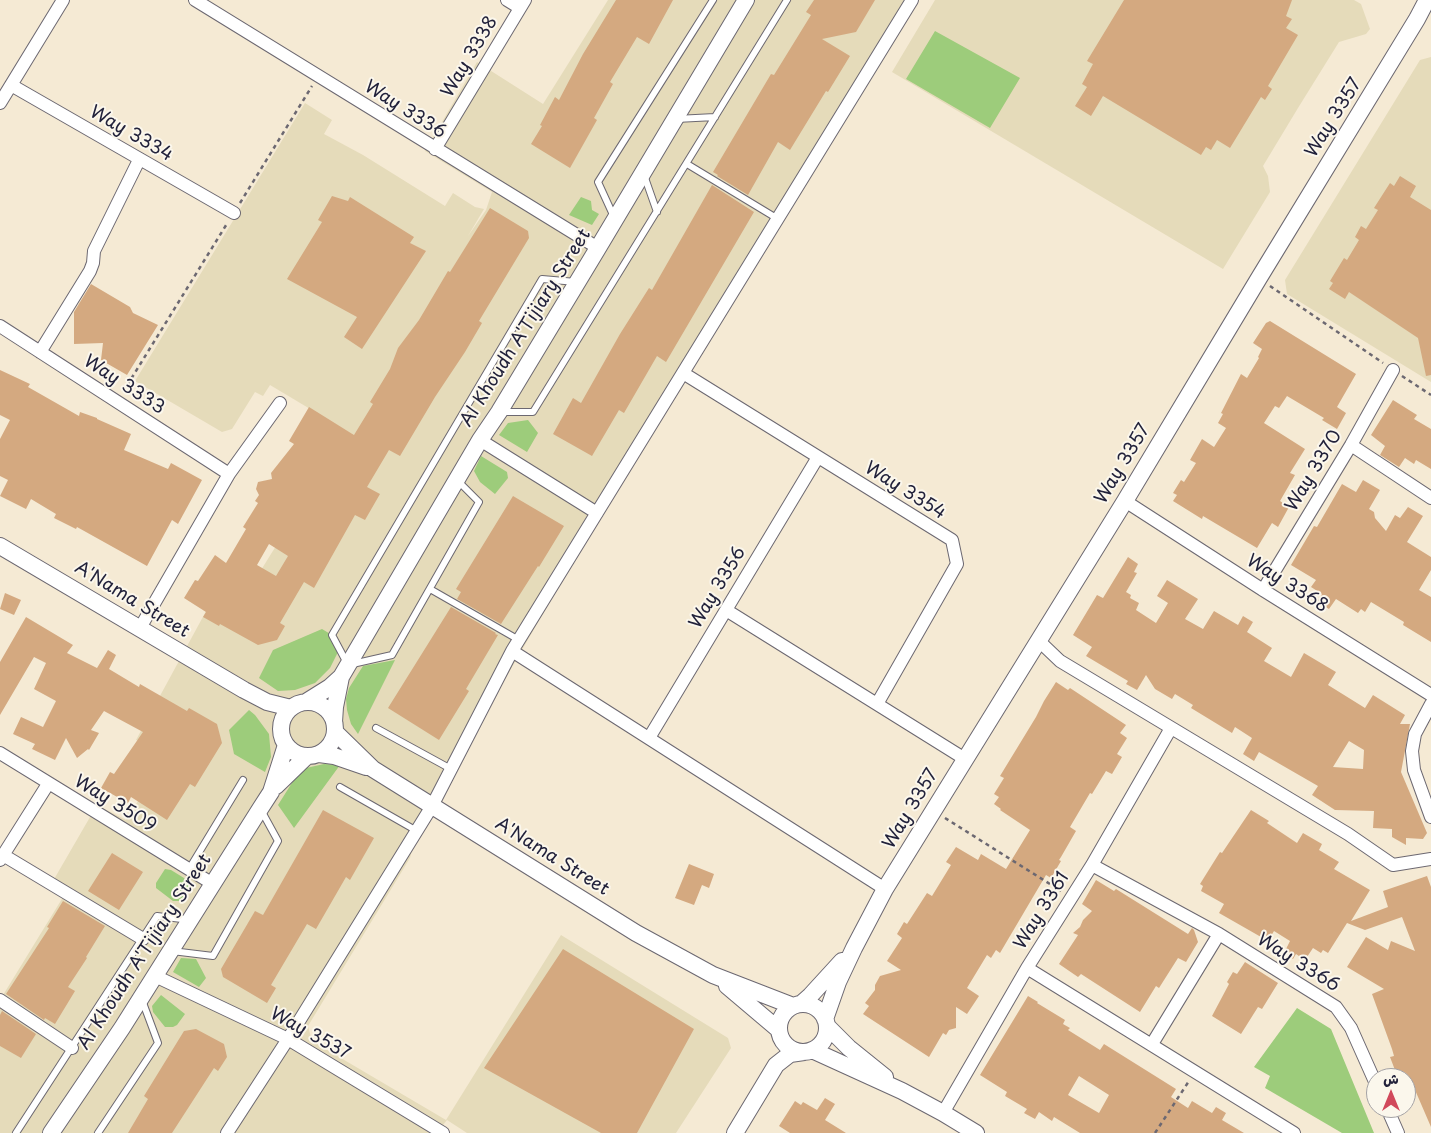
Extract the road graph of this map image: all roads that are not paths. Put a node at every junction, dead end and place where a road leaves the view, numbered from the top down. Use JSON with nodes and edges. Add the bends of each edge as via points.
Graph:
{"nodes":[{"id":1,"x":63,"y":0,"type":"edge"},
{"id":2,"x":195,"y":0,"type":"edge"},
{"id":3,"x":507,"y":0,"type":"edge"},
{"id":4,"x":713,"y":0,"type":"edge"},
{"id":5,"x":746,"y":0,"type":"edge"},
{"id":6,"x":787,"y":0,"type":"edge"},
{"id":7,"x":912,"y":0,"type":"edge"},
{"id":8,"x":1426,"y":0,"type":"edge"},
{"id":9,"x":522,"y":4,"type":"edge"},
{"id":10,"x":11,"y":85,"type":"junction"},
{"id":11,"x":0,"y":103,"type":"edge"},
{"id":12,"x":715,"y":117,"type":"junction"},
{"id":13,"x":675,"y":119,"type":"junction"},
{"id":14,"x":435,"y":149,"type":"junction"},
{"id":15,"x":139,"y":160,"type":"junction"},
{"id":16,"x":687,"y":164,"type":"junction"},
{"id":17,"x":643,"y":173,"type":"junction"},
{"id":18,"x":658,"y":212,"type":"junction"},
{"id":19,"x":234,"y":213,"type":"road end"},
{"id":20,"x":778,"y":218,"type":"junction"},
{"id":21,"x":615,"y":219,"type":"junction"},
{"id":22,"x":598,"y":248,"type":"junction"},
{"id":23,"x":577,"y":283,"type":"junction"},
{"id":24,"x":0,"y":326,"type":"edge"},
{"id":25,"x":40,"y":352,"type":"junction"},
{"id":26,"x":1393,"y":370,"type":"road end"},
{"id":27,"x":683,"y":373,"type":"junction"},
{"id":28,"x":280,"y":403,"type":"dead end"},
{"id":29,"x":499,"y":412,"type":"junction"},
{"id":30,"x":480,"y":440,"type":"junction"},
{"id":31,"x":1350,"y":445,"type":"junction"},
{"id":32,"x":818,"y":457,"type":"junction"},
{"id":33,"x":229,"y":474,"type":"junction"},
{"id":34,"x":456,"y":480,"type":"junction"},
{"id":35,"x":1431,"y":498,"type":"edge"},
{"id":36,"x":1125,"y":501,"type":"junction"},
{"id":37,"x":597,"y":513,"type":"junction"},
{"id":38,"x":0,"y":546,"type":"edge"},
{"id":39,"x":430,"y":589,"type":"junction"},
{"id":40,"x":1263,"y":590,"type":"junction"},
{"id":41,"x":726,"y":610,"type":"junction"},
{"id":42,"x":140,"y":628,"type":"junction"},
{"id":43,"x":519,"y":640,"type":"junction"},
{"id":44,"x":1038,"y":640,"type":"junction"},
{"id":45,"x":512,"y":651,"type":"junction"},
{"id":46,"x":345,"y":671,"type":"junction"},
{"id":47,"x":244,"y":690,"type":"junction"},
{"id":48,"x":1431,"y":695,"type":"edge"},
{"id":49,"x":876,"y":704,"type":"junction"},
{"id":50,"x":1431,"y":704,"type":"edge"},
{"id":51,"x":299,"y":705,"type":"junction"},
{"id":52,"x":335,"y":727,"type":"junction"},
{"id":53,"x":376,"y":728,"type":"dead end"},
{"id":54,"x":1171,"y":728,"type":"junction"},
{"id":55,"x":280,"y":730,"type":"junction"},
{"id":56,"x":649,"y":738,"type":"junction"},
{"id":57,"x":286,"y":746,"type":"junction"},
{"id":58,"x":0,"y":753,"type":"edge"},
{"id":59,"x":313,"y":755,"type":"junction"},
{"id":60,"x":965,"y":759,"type":"junction"},
{"id":61,"x":373,"y":769,"type":"junction"},
{"id":62,"x":451,"y":769,"type":"junction"},
{"id":63,"x":242,"y":780,"type":"dead end"},
{"id":64,"x":48,"y":784,"type":"junction"},
{"id":65,"x":340,"y":787,"type":"dead end"},
{"id":66,"x":271,"y":792,"type":"junction"},
{"id":67,"x":432,"y":806,"type":"junction"},
{"id":68,"x":260,"y":809,"type":"junction"},
{"id":69,"x":1431,"y":816,"type":"edge"},
{"id":70,"x":417,"y":831,"type":"junction"},
{"id":71,"x":2,"y":857,"type":"edge"},
{"id":72,"x":1431,"y":859,"type":"edge"},
{"id":73,"x":1092,"y":865,"type":"junction"},
{"id":74,"x":189,"y":869,"type":"junction"},
{"id":75,"x":213,"y":884,"type":"junction"},
{"id":76,"x":886,"y":889,"type":"junction"},
{"id":77,"x":191,"y":920,"type":"junction"},
{"id":78,"x":1219,"y":934,"type":"junction"},
{"id":79,"x":143,"y":939,"type":"junction"},
{"id":80,"x":854,"y":948,"type":"junction"},
{"id":81,"x":171,"y":951,"type":"junction"},
{"id":82,"x":1027,"y":968,"type":"junction"},
{"id":83,"x":713,"y":975,"type":"junction"},
{"id":84,"x":155,"y":976,"type":"junction"},
{"id":85,"x":141,"y":998,"type":"junction"},
{"id":86,"x":0,"y":1000,"type":"edge"},
{"id":87,"x":797,"y":1005,"type":"junction"},
{"id":88,"x":826,"y":1023,"type":"junction"},
{"id":89,"x":780,"y":1034,"type":"junction"},
{"id":90,"x":288,"y":1039,"type":"junction"},
{"id":91,"x":1152,"y":1044,"type":"junction"},
{"id":92,"x":72,"y":1048,"type":"junction"},
{"id":93,"x":808,"y":1051,"type":"junction"},
{"id":94,"x":1369,"y":1068,"type":"edge"},
{"id":95,"x":773,"y":1069,"type":"junction"},
{"id":96,"x":902,"y":1091,"type":"junction"},
{"id":97,"x":944,"y":1113,"type":"junction"},
{"id":98,"x":1391,"y":1118,"type":"edge"},
{"id":99,"x":16,"y":1133,"type":"edge"},
{"id":100,"x":50,"y":1133,"type":"edge"},
{"id":101,"x":98,"y":1133,"type":"edge"},
{"id":102,"x":227,"y":1133,"type":"edge"},
{"id":103,"x":442,"y":1133,"type":"edge"},
{"id":104,"x":735,"y":1133,"type":"edge"},
{"id":105,"x":976,"y":1133,"type":"edge"},
{"id":106,"x":1294,"y":1133,"type":"edge"},
{"id":107,"x":1398,"y":1133,"type":"edge"}],
"edges":[{"from":1,"to":10,"type":"street"},
{"from":2,"to":14,"type":"street","name":"Way 3336"},
{"from":3,"to":9,"type":"street","name":"Way 3338"},
{"from":4,"to":21,"type":"lane","via":[[598,182]]},
{"from":5,"to":13,"type":"street","name":"Al Khoudh A'Tijiary Street"},
{"from":6,"to":12,"type":"lane"},
{"from":7,"to":20,"type":"street"},
{"from":8,"to":36,"type":"street","name":"Way 3357"},
{"from":9,"to":14,"type":"street","name":"Way 3338"},
{"from":10,"to":11,"type":"street"},
{"from":10,"to":15,"type":"street","name":"Way 3334"},
{"from":12,"to":13,"type":"lane"},
{"from":12,"to":16,"type":"lane"},
{"from":13,"to":17,"type":"street","name":"Al Khoudh A'Tijiary Street"},
{"from":14,"to":22,"type":"street","name":"Way 3336"},
{"from":15,"to":19,"type":"street","name":"Way 3334"},
{"from":15,"to":25,"type":"street","via":[[94,251],[90,271]]},
{"from":16,"to":18,"type":"lane"},
{"from":16,"to":20,"type":"lane"},
{"from":17,"to":18,"type":"lane"},
{"from":17,"to":21,"type":"street","name":"Al Khoudh A'Tijiary Street"},
{"from":18,"to":29,"type":"lane","via":[[533,412]]},
{"from":20,"to":27,"type":"street"},
{"from":21,"to":22,"type":"street","name":"Al Khoudh A'Tijiary Street"},
{"from":22,"to":23,"type":"street","name":"Al Khoudh A'Tijiary Street"},
{"from":23,"to":29,"type":"street","name":"Al Khoudh A'Tijiary Street"},
{"from":23,"to":46,"type":"lane","via":[[542,279],[332,635]]},
{"from":24,"to":25,"type":"street","name":"Way 3333"},
{"from":25,"to":33,"type":"street","name":"Way 3333"},
{"from":26,"to":31,"type":"street","name":"Way 3370"},
{"from":27,"to":32,"type":"street","name":"Way 3354"},
{"from":27,"to":37,"type":"street"},
{"from":28,"to":33,"type":"street"},
{"from":29,"to":30,"type":"street","name":"Al Khoudh A'Tijiary Street"},
{"from":30,"to":34,"type":"street","name":"Al Khoudh A'Tijiary Street"},
{"from":30,"to":37,"type":"street"},
{"from":31,"to":35,"type":"street"},
{"from":31,"to":40,"type":"street","name":"Way 3370"},
{"from":32,"to":41,"type":"street","name":"Way 3356"},
{"from":32,"to":49,"type":"street","name":"Way 3354","via":[[952,540],[957,564]]},
{"from":33,"to":42,"type":"street"},
{"from":34,"to":39,"type":"lane","via":[[479,502]]},
{"from":34,"to":46,"type":"street","name":"Al Khoudh A'Tijiary Street"},
{"from":36,"to":40,"type":"street","name":"Way 3368"},
{"from":36,"to":44,"type":"street","name":"Way 3357"},
{"from":37,"to":43,"type":"street"},
{"from":38,"to":42,"type":"street","name":"A'Nama Street"},
{"from":39,"to":43,"type":"lane"},
{"from":39,"to":46,"type":"lane","via":[[392,655]]},
{"from":40,"to":48,"type":"street","name":"Way 3368"},
{"from":41,"to":49,"type":"street"},
{"from":41,"to":56,"type":"street","name":"Way 3356"},
{"from":42,"to":47,"type":"street","name":"A'Nama Street"},
{"from":43,"to":45,"type":"street"},
{"from":44,"to":54,"type":"street","via":[[1060,662]]},
{"from":44,"to":60,"type":"street","name":"Way 3357"},
{"from":45,"to":56,"type":"street"},
{"from":45,"to":62,"type":"street"},
{"from":46,"to":51,"type":"street","name":"Al Khoudh A'Tijiary Street","via":[[325,691]]},
{"from":46,"to":52,"type":"street","name":"Al Khoudh A'Tijiary Street","via":[[335,707]]},
{"from":47,"to":51,"type":"street","name":"A'Nama Street","via":[[267,702]]},
{"from":47,"to":55,"type":"street","name":"A'Nama Street","via":[[265,709]]},
{"from":49,"to":60,"type":"street"},
{"from":50,"to":69,"type":"street","via":[[1415,734],[1412,751],[1414,770]]},
{"from":51,"to":52,"type":"street","via":[[316,704],[324,708]]},
{"from":51,"to":55,"type":"street","via":[[286,713]]},
{"from":52,"to":59,"type":"street","via":[[327,749]]},
{"from":52,"to":61,"type":"street","name":"A'Nama Street"},
{"from":53,"to":62,"type":"lane"},
{"from":54,"to":72,"type":"street","via":[[1348,834],[1393,865]]},
{"from":54,"to":73,"type":"street","name":"Way 3361"},
{"from":55,"to":57,"type":"street"},
{"from":56,"to":76,"type":"street"},
{"from":57,"to":59,"type":"street","via":[[299,755]]},
{"from":57,"to":66,"type":"street","name":"Al Khoudh A'Tijiary Street"},
{"from":58,"to":64,"type":"street","name":"Way 3509"},
{"from":59,"to":61,"type":"street","name":"A'Nama Street","via":[[334,756]]},
{"from":59,"to":66,"type":"street","name":"Al Khoudh A'Tijiary Street"},
{"from":60,"to":76,"type":"street","name":"Way 3357"},
{"from":61,"to":67,"type":"street","name":"A'Nama Street"},
{"from":62,"to":67,"type":"street"},
{"from":63,"to":74,"type":"lane"},
{"from":64,"to":71,"type":"street"},
{"from":64,"to":74,"type":"street","name":"Way 3509"},
{"from":65,"to":70,"type":"lane"},
{"from":66,"to":68,"type":"street","name":"Al Khoudh A'Tijiary Street"},
{"from":67,"to":70,"type":"street"},
{"from":67,"to":83,"type":"street","name":"A'Nama Street","via":[[636,933]]},
{"from":68,"to":75,"type":"street","name":"Al Khoudh A'Tijiary Street"},
{"from":68,"to":81,"type":"lane","via":[[278,841],[213,956]]},
{"from":70,"to":90,"type":"street"},
{"from":71,"to":79,"type":"street"},
{"from":73,"to":78,"type":"street","name":"Way 3366"},
{"from":73,"to":82,"type":"street","name":"Way 3361"},
{"from":74,"to":75,"type":"street","name":"Way 3509"},
{"from":75,"to":77,"type":"street","name":"Al Khoudh A'Tijiary Street"},
{"from":76,"to":80,"type":"street","name":"Way 3357"},
{"from":77,"to":79,"type":"lane","via":[[157,916]]},
{"from":77,"to":81,"type":"street","name":"Al Khoudh A'Tijiary Street"},
{"from":78,"to":91,"type":"street"},
{"from":78,"to":94,"type":"street","name":"Way 3366","via":[[1336,1007],[1351,1028]]},
{"from":79,"to":92,"type":"lane"},
{"from":80,"to":87,"type":"street","name":"Way 3357","via":[[810,996]]},
{"from":80,"to":88,"type":"street","name":"Way 3357","via":[[838,982]]},
{"from":81,"to":84,"type":"street","name":"Al Khoudh A'Tijiary Street"},
{"from":82,"to":91,"type":"street"},
{"from":82,"to":97,"type":"street","name":"Way 3361"},
{"from":83,"to":87,"type":"street","name":"A'Nama Street"},
{"from":83,"to":89,"type":"street","name":"A'Nama Street"},
{"from":84,"to":85,"type":"street","name":"Al Khoudh A'Tijiary Street"},
{"from":84,"to":90,"type":"street","name":"Way 3537"},
{"from":85,"to":100,"type":"street","name":"Al Khoudh A'Tijiary Street"},
{"from":85,"to":101,"type":"lane","via":[[158,1043]]},
{"from":86,"to":92,"type":"street"},
{"from":87,"to":88,"type":"street","via":[[816,1008]]},
{"from":87,"to":89,"type":"street","via":[[782,1016]]},
{"from":88,"to":93,"type":"street","via":[[823,1041]]},
{"from":88,"to":96,"type":"street","via":[[849,1048]]},
{"from":89,"to":93,"type":"street","via":[[790,1048]]},
{"from":89,"to":95,"type":"street"},
{"from":90,"to":102,"type":"street"},
{"from":90,"to":103,"type":"street","name":"Way 3537"},
{"from":91,"to":106,"type":"street"},
{"from":92,"to":99,"type":"lane"},
{"from":93,"to":95,"type":"street","via":[[790,1054]]},
{"from":93,"to":96,"type":"street"},
{"from":95,"to":104,"type":"street"},
{"from":96,"to":97,"type":"street"},
{"from":97,"to":105,"type":"street"},
{"from":98,"to":107,"type":"street"}]}
